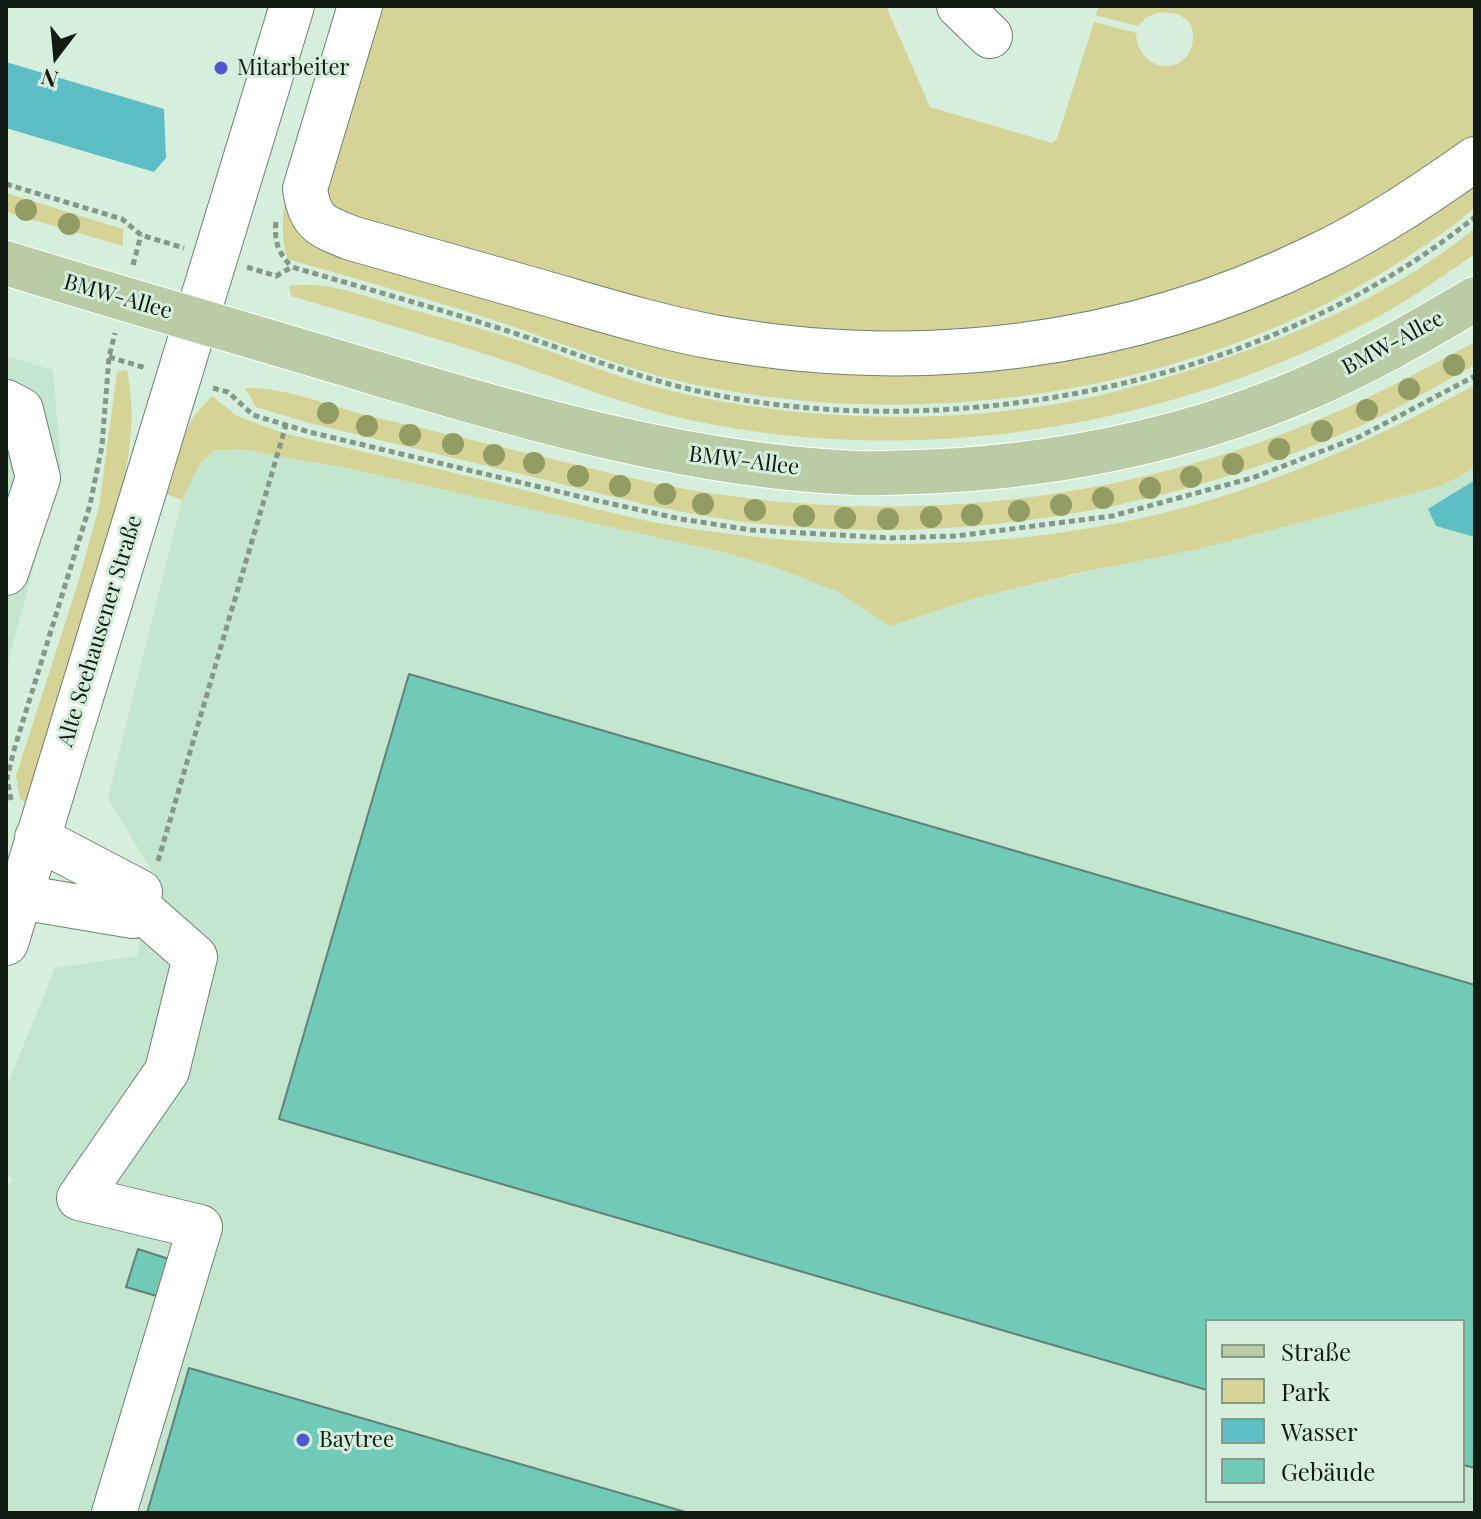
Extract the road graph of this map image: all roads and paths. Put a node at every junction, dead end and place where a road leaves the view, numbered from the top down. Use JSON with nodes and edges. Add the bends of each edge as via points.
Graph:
{"nodes":[{"id":1,"x":292,"y":6,"type":"edge"},
{"id":2,"x":360,"y":6,"type":"edge"},
{"id":3,"x":1475,"y":159,"type":"edge"},
{"id":4,"x":6,"y":184,"type":"edge"},
{"id":5,"x":141,"y":235,"type":"dead end"},
{"id":6,"x":6,"y":263,"type":"edge"},
{"id":7,"x":1475,"y":299,"type":"edge"},
{"id":8,"x":196,"y":320,"type":"junction"},
{"id":9,"x":109,"y":357,"type":"dead end"},
{"id":10,"x":6,"y":402,"type":"edge"},
{"id":11,"x":286,"y":425,"type":"dead end"},
{"id":12,"x":6,"y":573,"type":"edge"},
{"id":13,"x":21,"y":856,"type":"edge"},
{"id":14,"x":138,"y":898,"type":"junction"},
{"id":15,"x":6,"y":943,"type":"edge"},
{"id":16,"x":114,"y":1513,"type":"edge"}],
"edges":[{"from":1,"to":8,"type":"street","name":"Alte Seehausener Straße"},
{"from":2,"to":3,"type":"street","via":[[305,189],[309,211],[322,227],[639,320],[784,347],[929,355],[1106,332],[1257,284],[1317,257]]},
{"from":4,"to":5,"type":"path","via":[[122,219]]},
{"from":6,"to":8,"type":"main road","name":"BMW-Allee"},
{"from":7,"to":8,"type":"main road","name":"BMW-Allee","via":[[1298,392],[1148,441],[1049,462],[857,474],[725,462],[606,438]]},
{"from":8,"to":13,"type":"street","name":"Alte Seehausener Straße"},
{"from":9,"to":13,"type":"path","via":[[102,446],[90,505],[7,778]]},
{"from":10,"to":12,"type":"street","via":[[21,410],[38,478]]},
{"from":11,"to":14,"type":"path","via":[[160,859]]},
{"from":13,"to":14,"type":"street"},
{"from":13,"to":14,"type":"street","via":[[133,916]]},
{"from":13,"to":15,"type":"street","name":"Alte Seehausener Straße"},
{"from":14,"to":16,"type":"street","via":[[195,957],[167,1071],[79,1198],[200,1227]]}]}
